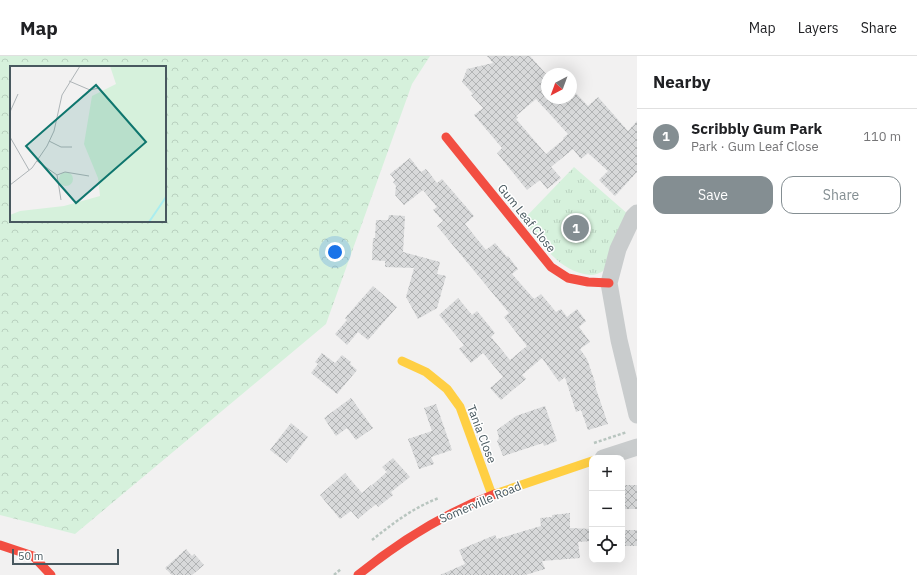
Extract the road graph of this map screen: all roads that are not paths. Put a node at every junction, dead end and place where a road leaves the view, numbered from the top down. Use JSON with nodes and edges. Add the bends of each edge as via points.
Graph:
{"nodes":[{"id":1,"x":446,"y":137,"type":"dead end"},
{"id":2,"x":637,"y":213,"type":"edge"},
{"id":3,"x":608,"y":284,"type":"junction"},
{"id":4,"x":402,"y":362,"type":"dead end"},
{"id":5,"x":637,"y":415,"type":"edge"},
{"id":6,"x":637,"y":447,"type":"edge"},
{"id":7,"x":612,"y":455,"type":"edge"},
{"id":8,"x":589,"y":462,"type":"edge"},
{"id":9,"x":492,"y":495,"type":"junction"},
{"id":10,"x":0,"y":545,"type":"edge"},
{"id":11,"x":51,"y":575,"type":"edge"},
{"id":12,"x":358,"y":575,"type":"edge"}],
"edges":[{"from":1,"to":3,"type":"street","name":"Gum Leaf Close","via":[[551,267],[568,278]]},
{"from":2,"to":3,"type":"street","via":[[618,249]]},
{"from":3,"to":5,"type":"street"},
{"from":4,"to":9,"type":"street","name":"Tania Close","via":[[426,372],[447,389],[460,407]]},
{"from":6,"to":7,"type":"street"},
{"from":8,"to":9,"type":"street","name":"Somerville Road"},
{"from":9,"to":12,"type":"street","name":"Somerville Road","via":[[426,526]]},
{"from":10,"to":11,"type":"street","via":[[33,556]]}]}
